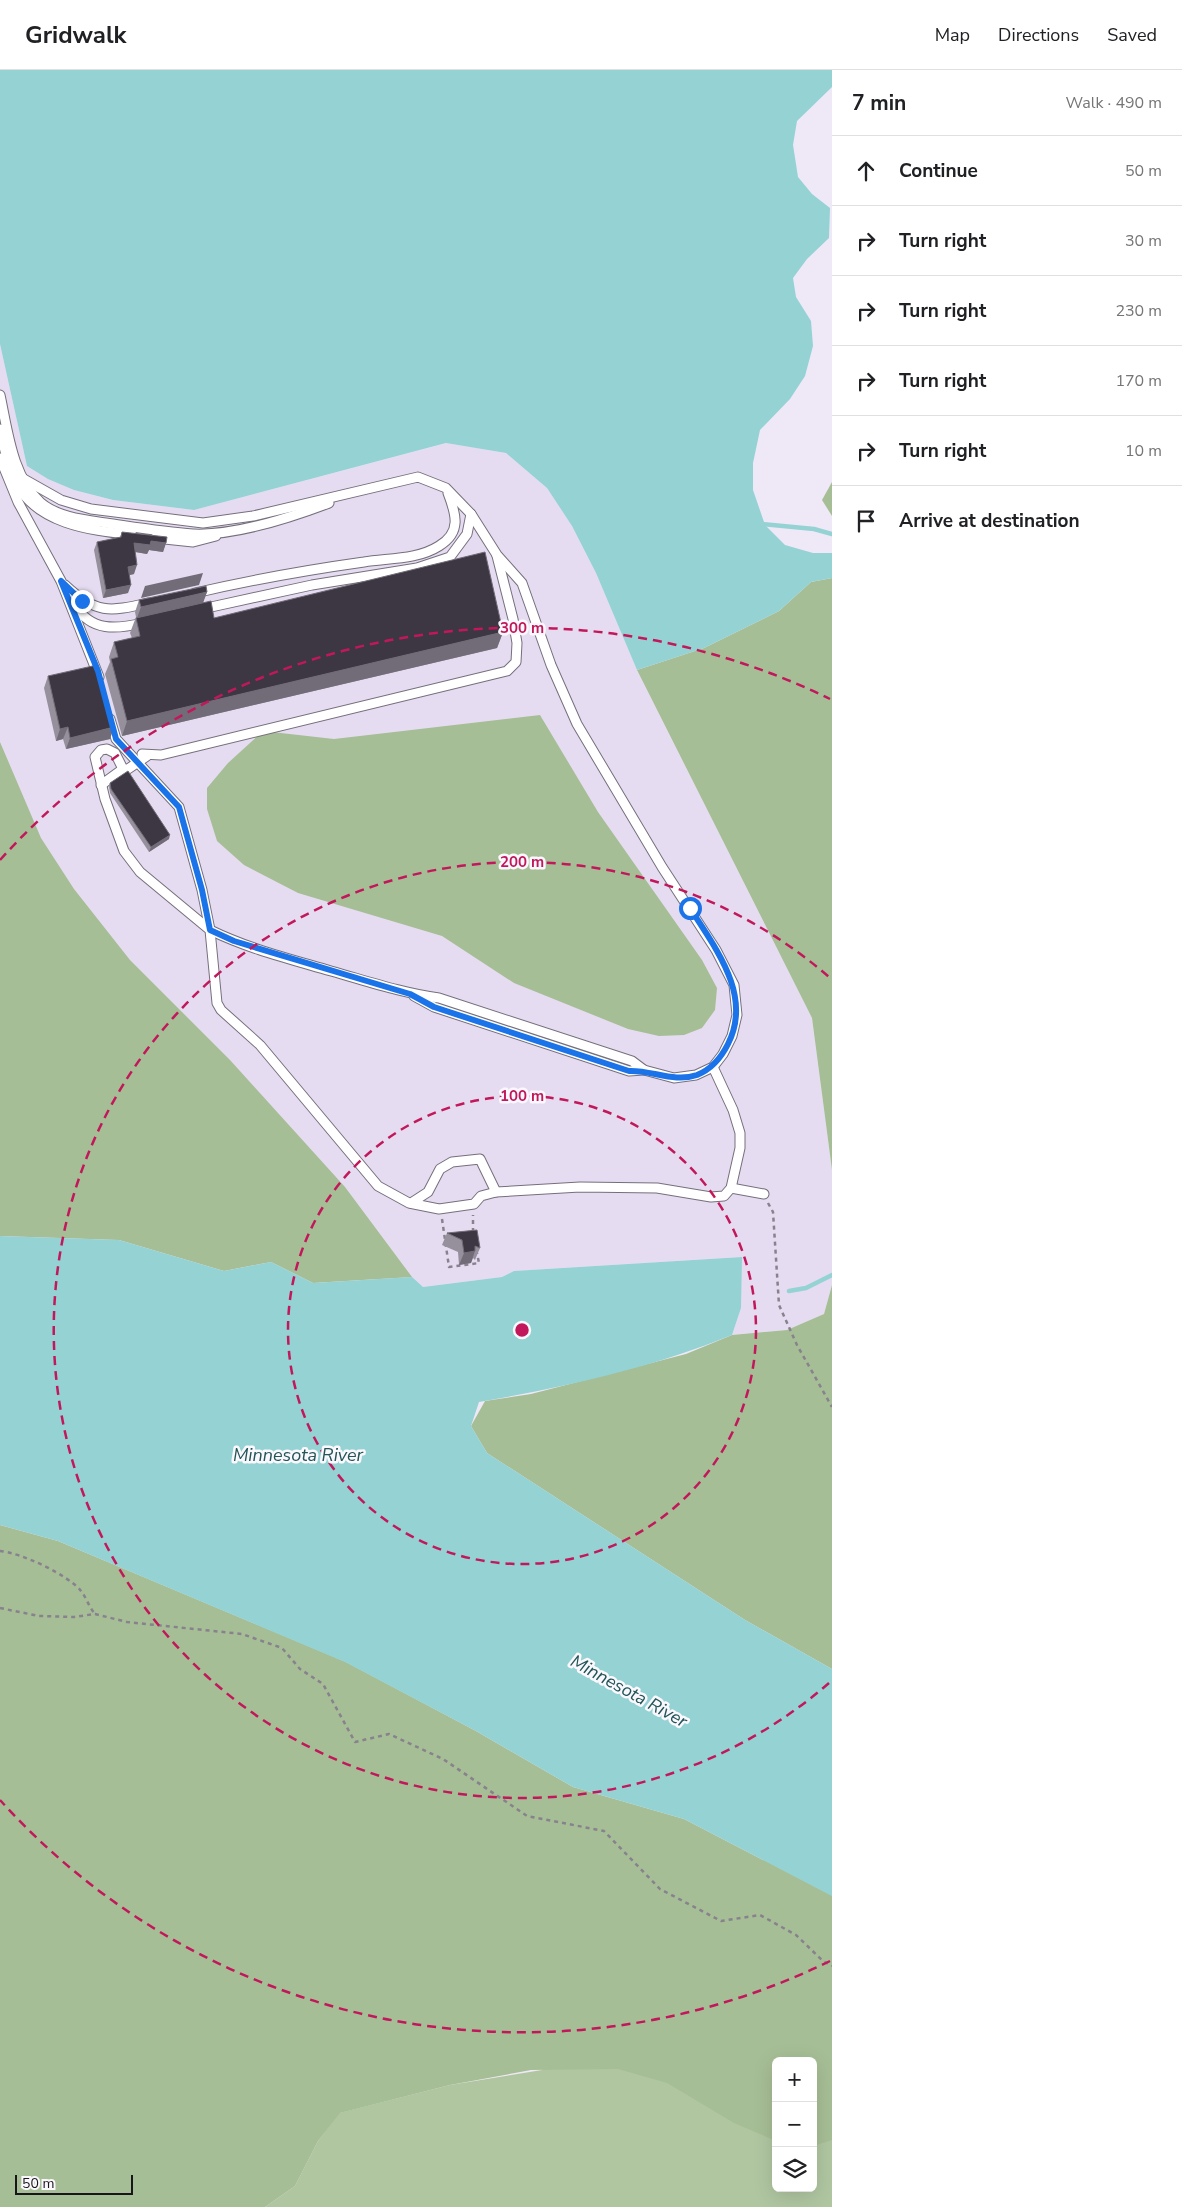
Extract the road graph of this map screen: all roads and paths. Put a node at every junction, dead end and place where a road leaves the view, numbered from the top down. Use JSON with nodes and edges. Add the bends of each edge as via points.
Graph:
{"nodes":[{"id":1,"x":0,"y":395,"type":"edge"},
{"id":2,"x":0,"y":429,"type":"edge"},
{"id":3,"x":3,"y":458,"type":"edge"},
{"id":4,"x":22,"y":478,"type":"junction"},
{"id":5,"x":368,"y":488,"type":"junction"},
{"id":6,"x":446,"y":488,"type":"junction"},
{"id":7,"x":471,"y":514,"type":"junction"},
{"id":8,"x":239,"y":528,"type":"junction"},
{"id":9,"x":497,"y":555,"type":"junction"},
{"id":10,"x":61,"y":581,"type":"junction"},
{"id":11,"x":189,"y":594,"type":"edge"},
{"id":12,"x":160,"y":601,"type":"edge"},
{"id":13,"x":188,"y":612,"type":"edge"},
{"id":14,"x":151,"y":621,"type":"edge"},
{"id":15,"x":102,"y":688,"type":"edge"},
{"id":16,"x":107,"y":705,"type":"edge"},
{"id":17,"x":116,"y":739,"type":"junction"},
{"id":18,"x":147,"y":756,"type":"junction"},
{"id":19,"x":138,"y":761,"type":"junction"},
{"id":20,"x":123,"y":769,"type":"junction"},
{"id":21,"x":101,"y":785,"type":"junction"},
{"id":22,"x":210,"y":930,"type":"junction"},
{"id":23,"x":712,"y":1067,"type":"junction"},
{"id":24,"x":731,"y":1188,"type":"junction"},
{"id":25,"x":496,"y":1192,"type":"junction"},
{"id":26,"x":764,"y":1194,"type":"joint"},
{"id":27,"x":411,"y":1203,"type":"junction"},
{"id":28,"x":474,"y":1204,"type":"junction"},
{"id":29,"x":439,"y":1209,"type":"junction"},
{"id":30,"x":474,"y":1239,"type":"edge"},
{"id":31,"x":476,"y":1247,"type":"edge"},
{"id":32,"x":832,"y":1408,"type":"edge"},
{"id":33,"x":0,"y":1551,"type":"edge"},
{"id":34,"x":0,"y":1608,"type":"edge"},
{"id":35,"x":95,"y":1614,"type":"junction"},
{"id":36,"x":832,"y":1966,"type":"edge"}],
"edges":[{"from":1,"to":4,"type":"lane"},
{"from":2,"to":3,"type":"lane"},
{"from":3,"to":8,"type":"lane","via":[[23,495],[36,508],[61,522],[111,533],[193,542]]},
{"from":3,"to":10,"type":"lane","via":[[18,502]]},
{"from":4,"to":5,"type":"lane","via":[[61,500],[91,509],[203,523],[252,516]]},
{"from":4,"to":8,"type":"lane","via":[[42,504],[63,514],[194,534]]},
{"from":5,"to":6,"type":"lane","via":[[418,477]]},
{"from":5,"to":8,"type":"lane","via":[[291,517]]},
{"from":6,"to":7,"type":"lane"},
{"from":6,"to":11,"type":"lane","via":[[457,516],[453,531],[439,546],[411,556],[256,579]]},
{"from":7,"to":9,"type":"lane"},
{"from":7,"to":13,"type":"lane","via":[[467,534],[450,557],[426,565]]},
{"from":9,"to":18,"type":"lane","via":[[517,643],[516,662],[508,671]]},
{"from":9,"to":23,"type":"lane","via":[[522,583],[551,665],[577,724],[662,867],[716,950],[734,985],[737,1015],[732,1036]]},
{"from":10,"to":12,"type":"lane","via":[[82,601],[96,608],[114,610]]},
{"from":10,"to":14,"type":"lane","via":[[80,614],[92,624],[123,628]]},
{"from":10,"to":15,"type":"lane"},
{"from":16,"to":17,"type":"lane"},
{"from":17,"to":18,"type":"lane"},
{"from":17,"to":19,"type":"lane"},
{"from":18,"to":19,"type":"lane"},
{"from":19,"to":20,"type":"lane"},
{"from":19,"to":22,"type":"lane","via":[[179,807]]},
{"from":20,"to":21,"type":"lane"},
{"from":20,"to":21,"type":"lane","via":[[115,753],[101,750],[95,757]]},
{"from":21,"to":22,"type":"lane","via":[[124,850],[140,872]]},
{"from":22,"to":23,"type":"lane","via":[[276,956],[410,994],[448,1000],[632,1060],[644,1070],[674,1078],[696,1076]]},
{"from":22,"to":27,"type":"lane","via":[[217,1003],[221,1010],[260,1045],[378,1186]]},
{"from":23,"to":24,"type":"lane","via":[[733,1110],[740,1133]]},
{"from":24,"to":25,"type":"lane","via":[[724,1196],[711,1197],[657,1188],[614,1186]]},
{"from":24,"to":26,"type":"lane"},
{"from":25,"to":27,"type":"lane","via":[[480,1159],[452,1162],[440,1169],[428,1192]]},
{"from":25,"to":28,"type":"lane","via":[[481,1196]]},
{"from":26,"to":32,"type":"path","via":[[772,1212],[779,1305]]},
{"from":27,"to":29,"type":"lane"},
{"from":28,"to":29,"type":"lane"},
{"from":28,"to":30,"type":"path"},
{"from":29,"to":31,"type":"path","via":[[449,1267],[479,1263]]},
{"from":33,"to":35,"type":"path","via":[[28,1558],[73,1584],[82,1592],[86,1604]]},
{"from":34,"to":35,"type":"path","via":[[39,1616]]},
{"from":35,"to":36,"type":"path","via":[[127,1622],[242,1634],[282,1648],[300,1669],[323,1684],[355,1742],[388,1734],[444,1759],[527,1816],[604,1831],[660,1889],[721,1920],[760,1915],[796,1935]]}]}
